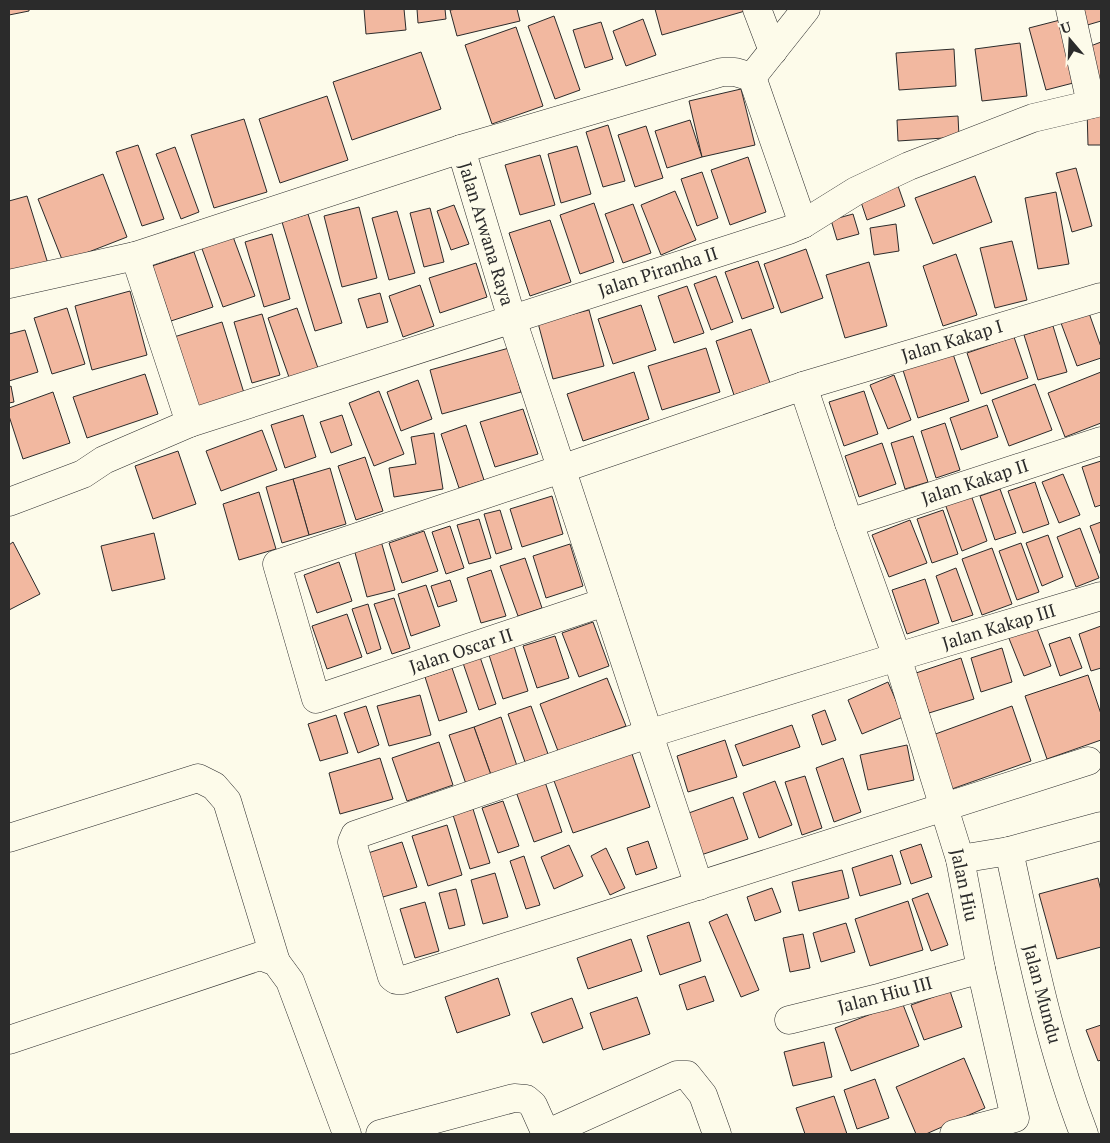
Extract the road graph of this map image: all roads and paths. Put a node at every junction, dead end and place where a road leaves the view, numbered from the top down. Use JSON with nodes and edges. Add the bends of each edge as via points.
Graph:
{"nodes":[{"id":1,"x":758,"y":9,"type":"edge"},
{"id":2,"x":806,"y":9,"type":"edge"},
{"id":3,"x":1070,"y":9,"type":"edge"},
{"id":4,"x":773,"y":51,"type":"junction"},
{"id":5,"x":752,"y":77,"type":"junction"},
{"id":6,"x":1096,"y":103,"type":"edge"},
{"id":7,"x":461,"y":149,"type":"junction"},
{"id":8,"x":803,"y":224,"type":"junction"},
{"id":9,"x":135,"y":256,"type":"junction"},
{"id":10,"x":9,"y":284,"type":"edge"},
{"id":11,"x":1101,"y":297,"type":"edge"},
{"id":12,"x":512,"y":319,"type":"junction"},
{"id":13,"x":803,"y":386,"type":"junction"},
{"id":14,"x":190,"y":423,"type":"junction"},
{"id":15,"x":1101,"y":441,"type":"edge"},
{"id":16,"x":562,"y":469,"type":"junction"},
{"id":17,"x":9,"y":502,"type":"edge"},
{"id":18,"x":849,"y":523,"type":"junction"},
{"id":19,"x":1101,"y":596,"type":"edge"},
{"id":20,"x":605,"y":602,"type":"junction"},
{"id":21,"x":897,"y":657,"type":"junction"},
{"id":22,"x":648,"y":734,"type":"junction"},
{"id":23,"x":1088,"y":761,"type":"dead end"},
{"id":24,"x":943,"y":806,"type":"junction"},
{"id":25,"x":1101,"y":826,"type":"edge"},
{"id":26,"x":9,"y":838,"type":"edge"},
{"id":27,"x":1009,"y":851,"type":"junction"},
{"id":28,"x":960,"y":859,"type":"junction"},
{"id":29,"x":699,"y":886,"type":"junction"},
{"id":30,"x":276,"y":962,"type":"junction"},
{"id":31,"x":981,"y":969,"type":"junction"},
{"id":32,"x":790,"y":1020,"type":"dead end"},
{"id":33,"x":9,"y":1040,"type":"edge"},
{"id":34,"x":347,"y":1134,"type":"edge"},
{"id":35,"x":380,"y":1134,"type":"edge"},
{"id":36,"x":546,"y":1134,"type":"edge"},
{"id":37,"x":717,"y":1134,"type":"edge"},
{"id":38,"x":954,"y":1134,"type":"edge"},
{"id":39,"x":1084,"y":1134,"type":"edge"}],
"edges":[{"from":1,"to":4,"type":"street"},
{"from":2,"to":4,"type":"street"},
{"from":3,"to":6,"type":"street"},
{"from":4,"to":5,"type":"street"},
{"from":5,"to":7,"type":"street","via":[[722,72]]},
{"from":5,"to":8,"type":"street"},
{"from":6,"to":8,"type":"street","name":"Jalan Piranha II","via":[[1033,118],[909,166],[856,190]]},
{"from":7,"to":9,"type":"street"},
{"from":7,"to":12,"type":"street","name":"Jalan Arwana Raya"},
{"from":8,"to":12,"type":"street","name":"Jalan Piranha II"},
{"from":9,"to":10,"type":"street"},
{"from":9,"to":14,"type":"street"},
{"from":11,"to":13,"type":"street","name":"Jalan Kakap I"},
{"from":12,"to":14,"type":"street","name":"Jalan Piranha II"},
{"from":12,"to":16,"type":"street","name":"Jalan Arwana Raya"},
{"from":13,"to":16,"type":"street","name":"Jalan Kakap I"},
{"from":13,"to":18,"type":"street","name":"Jalan Hiu"},
{"from":14,"to":17,"type":"street","name":"Jalan Piranha II","via":[[104,460],[83,474]]},
{"from":15,"to":18,"type":"street","name":"Jalan Kakap II"},
{"from":16,"to":20,"type":"street","name":"Jalan Arwana Raya"},
{"from":16,"to":20,"type":"street","name":"Jalan Oscar II","via":[[277,564],[316,699]]},
{"from":18,"to":21,"type":"street","name":"Jalan Hiu"},
{"from":19,"to":21,"type":"street","name":"Jalan Kakap III"},
{"from":20,"to":22,"type":"street","name":"Jalan Arwana Raya"},
{"from":21,"to":22,"type":"street","name":"Jalan Kakap III"},
{"from":21,"to":24,"type":"street","name":"Jalan Hiu"},
{"from":22,"to":29,"type":"street","name":"Jalan Arwana Raya"},
{"from":22,"to":29,"type":"street","name":"Jalan Kakap III","via":[[355,836],[352,842],[392,976],[403,980]]},
{"from":23,"to":24,"type":"street"},
{"from":24,"to":28,"type":"street","name":"Jalan Hiu"},
{"from":24,"to":29,"type":"street"},
{"from":25,"to":27,"type":"street"},
{"from":26,"to":30,"type":"street","via":[[198,778],[214,786],[227,800]]},
{"from":27,"to":28,"type":"street"},
{"from":27,"to":39,"type":"street","name":"Jalan Mundu","via":[[1036,975]]},
{"from":28,"to":31,"type":"street","name":"Jalan Hiu"},
{"from":30,"to":33,"type":"street","via":[[260,956]]},
{"from":30,"to":34,"type":"street","via":[[290,982]]},
{"from":31,"to":32,"type":"street","name":"Jalan Hiu III"},
{"from":31,"to":38,"type":"street","name":"Jalan Hiu","via":[[1015,1118]]},
{"from":35,"to":36,"type":"street","via":[[514,1098],[526,1099],[533,1105]]},
{"from":36,"to":37,"type":"street","via":[[677,1075],[687,1075],[703,1095]]}]}
